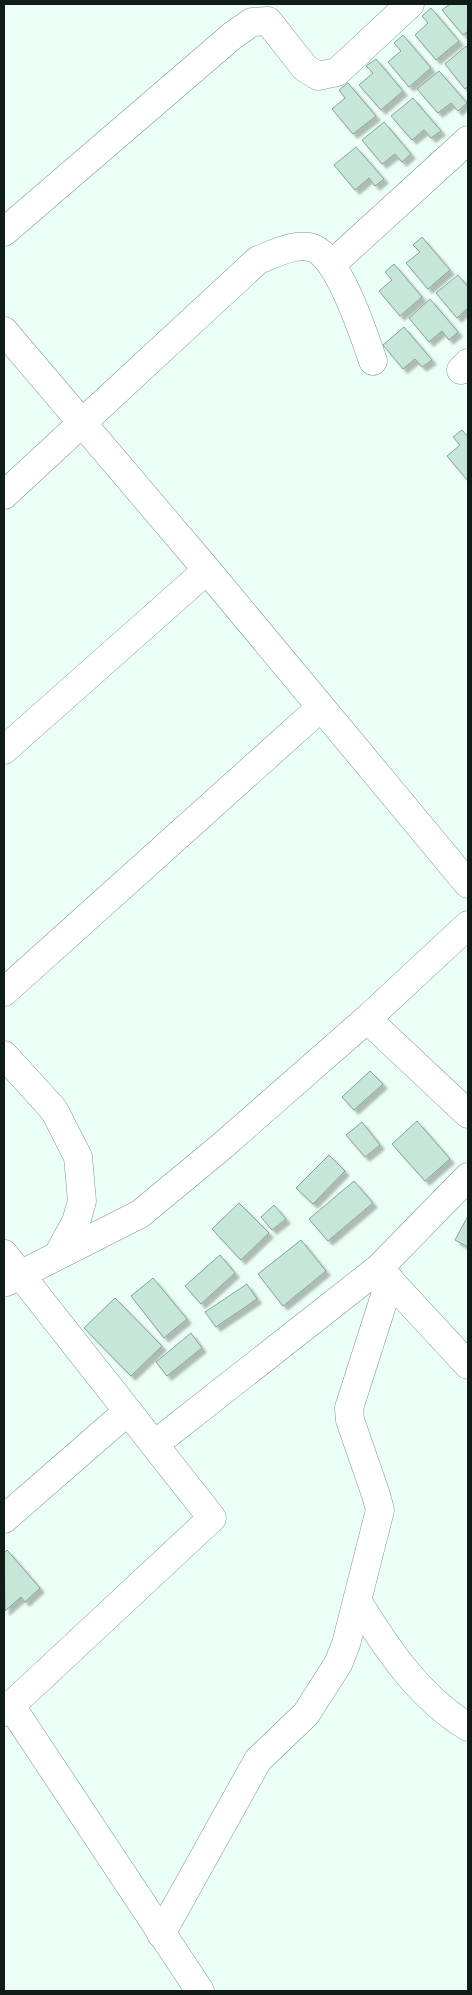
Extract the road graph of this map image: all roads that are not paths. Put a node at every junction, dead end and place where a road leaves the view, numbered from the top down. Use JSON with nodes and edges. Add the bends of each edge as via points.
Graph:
{"nodes":[{"id":1,"x":410,"y":4,"type":"edge"},
{"id":2,"x":468,"y":140,"type":"edge"},
{"id":3,"x":4,"y":232,"type":"edge"},
{"id":4,"x":332,"y":264,"type":"junction"},
{"id":5,"x":4,"y":331,"type":"edge"},
{"id":6,"x":373,"y":361,"type":"dead end"},
{"id":7,"x":82,"y":423,"type":"junction"},
{"id":8,"x":4,"y":495,"type":"edge"},
{"id":9,"x":207,"y":570,"type":"junction"},
{"id":10,"x":320,"y":708,"type":"junction"},
{"id":11,"x":4,"y":750,"type":"edge"},
{"id":12,"x":468,"y":884,"type":"edge"},
{"id":13,"x":468,"y":924,"type":"edge"},
{"id":14,"x":4,"y":992,"type":"edge"},
{"id":15,"x":366,"y":1019,"type":"junction"},
{"id":16,"x":4,"y":1055,"type":"edge"},
{"id":17,"x":468,"y":1114,"type":"edge"},
{"id":18,"x":468,"y":1177,"type":"edge"},
{"id":19,"x":58,"y":1255,"type":"junction"},
{"id":20,"x":9,"y":1270,"type":"edge"},
{"id":21,"x":385,"y":1274,"type":"junction"},
{"id":22,"x":468,"y":1364,"type":"edge"},
{"id":23,"x":128,"y":1411,"type":"junction"},
{"id":24,"x":155,"y":1444,"type":"junction"},
{"id":25,"x":4,"y":1519,"type":"edge"},
{"id":26,"x":358,"y":1602,"type":"junction"},
{"id":27,"x":7,"y":1709,"type":"edge"},
{"id":28,"x":468,"y":1727,"type":"edge"},
{"id":29,"x":161,"y":1934,"type":"junction"},
{"id":30,"x":200,"y":1991,"type":"edge"}],
"edges":[{"from":1,"to":3,"type":"street","via":[[337,72],[318,76],[305,68],[268,21],[252,22]]},
{"from":2,"to":4,"type":"street"},
{"from":4,"to":6,"type":"street"},
{"from":4,"to":7,"type":"street","via":[[314,248],[295,247],[258,260]]},
{"from":5,"to":7,"type":"street"},
{"from":7,"to":8,"type":"street"},
{"from":7,"to":9,"type":"street"},
{"from":9,"to":10,"type":"street"},
{"from":9,"to":11,"type":"street"},
{"from":10,"to":12,"type":"street"},
{"from":10,"to":14,"type":"street"},
{"from":13,"to":15,"type":"street"},
{"from":15,"to":17,"type":"street"},
{"from":15,"to":19,"type":"street","via":[[140,1214]]},
{"from":16,"to":19,"type":"street","via":[[54,1110],[78,1157],[82,1201],[76,1222]]},
{"from":18,"to":21,"type":"street"},
{"from":19,"to":20,"type":"street"},
{"from":20,"to":23,"type":"street"},
{"from":21,"to":22,"type":"street"},
{"from":21,"to":24,"type":"street"},
{"from":21,"to":26,"type":"street","via":[[349,1408],[350,1420],[380,1510]]},
{"from":23,"to":24,"type":"street"},
{"from":23,"to":25,"type":"street"},
{"from":24,"to":27,"type":"street","via":[[212,1518]]},
{"from":26,"to":28,"type":"street","via":[[396,1661],[423,1690]]},
{"from":26,"to":29,"type":"street","via":[[338,1664],[306,1714],[258,1760]]},
{"from":27,"to":29,"type":"street"},
{"from":29,"to":30,"type":"street"}]}
